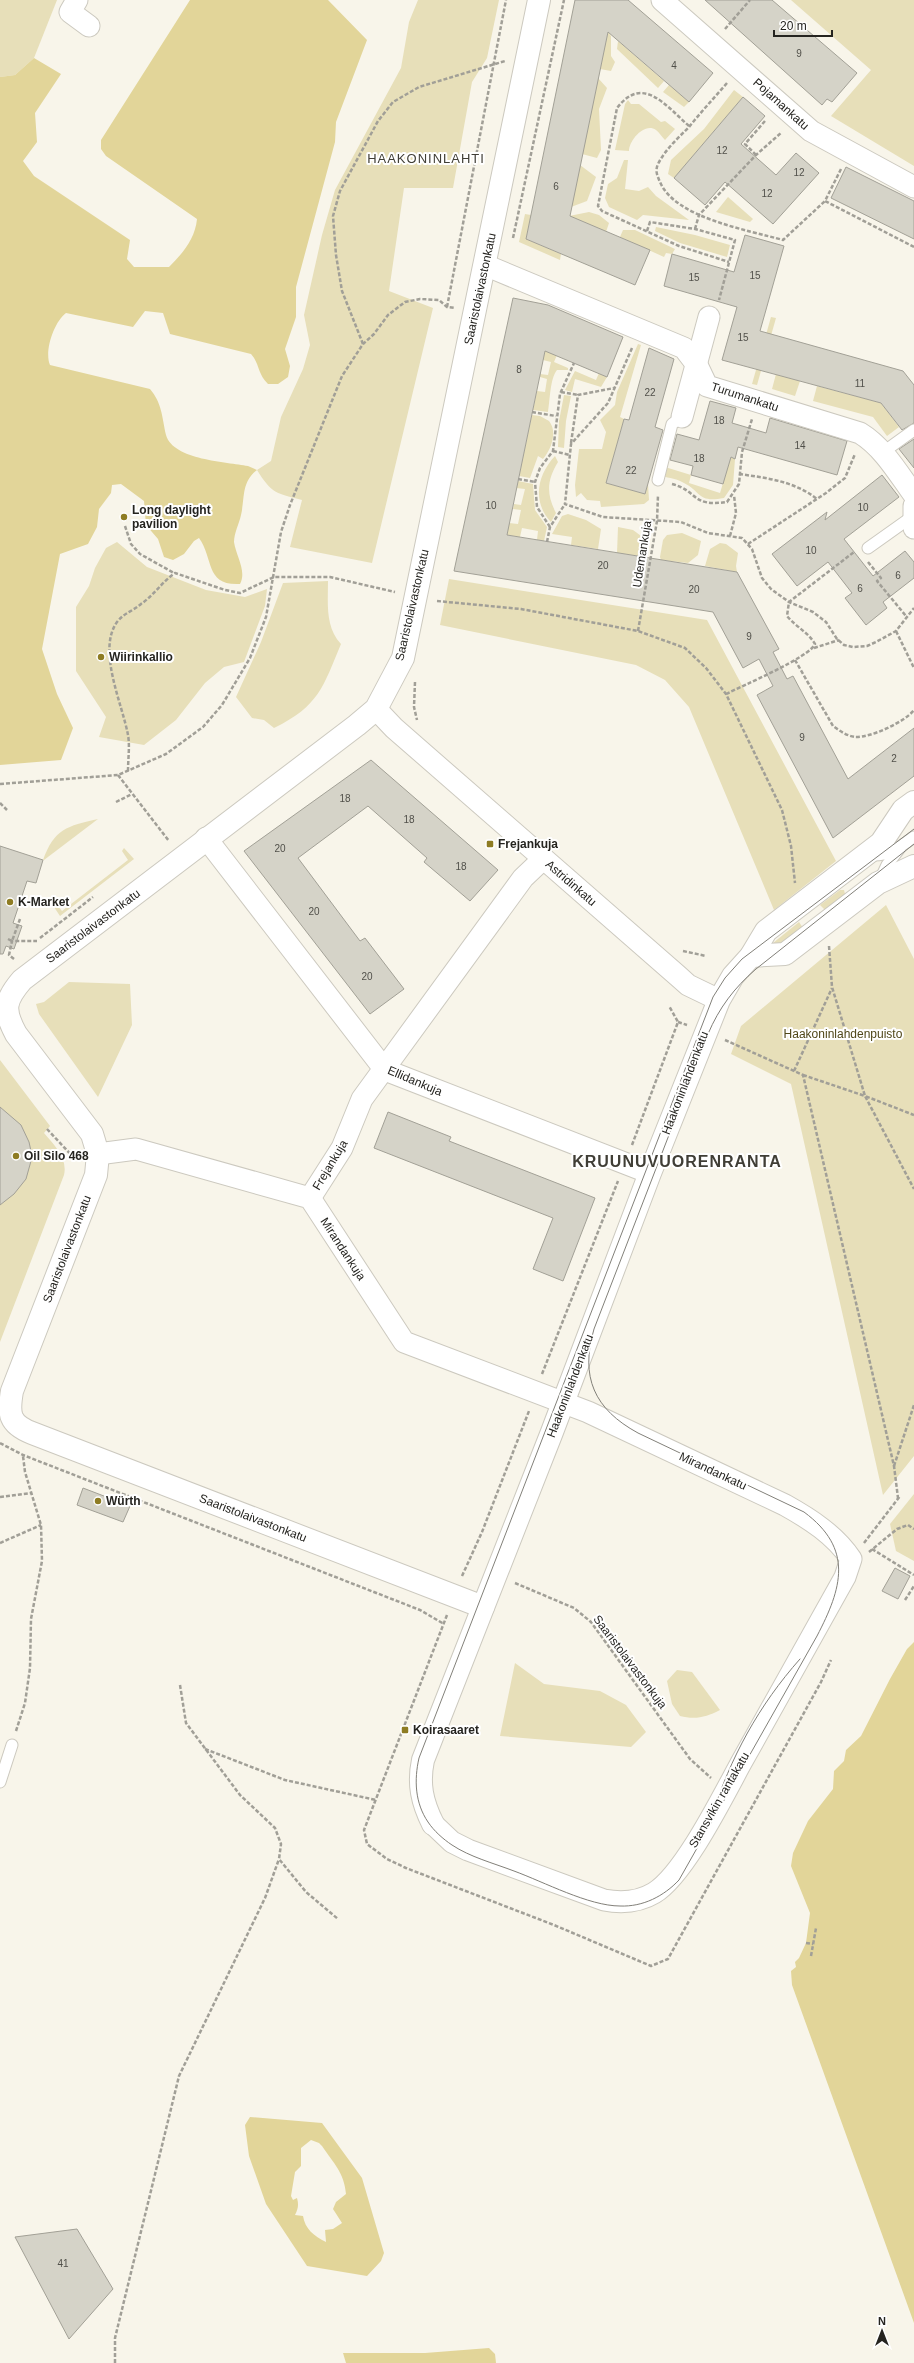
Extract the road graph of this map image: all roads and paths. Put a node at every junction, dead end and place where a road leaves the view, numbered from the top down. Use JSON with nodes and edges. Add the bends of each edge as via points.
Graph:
{"nodes":[{"id":1,"x":77,"y":0,"type":"edge"},
{"id":2,"x":506,"y":0,"type":"edge"},
{"id":3,"x":539,"y":0,"type":"edge"},
{"id":4,"x":564,"y":0,"type":"edge"},
{"id":5,"x":662,"y":0,"type":"edge"},
{"id":6,"x":750,"y":0,"type":"edge"},
{"id":7,"x":89,"y":26,"type":"dead end"},
{"id":8,"x":725,"y":29,"type":"dead end"},
{"id":9,"x":493,"y":64,"type":"junction"},
{"id":10,"x":526,"y":64,"type":"junction"},
{"id":11,"x":741,"y":68,"type":"junction"},
{"id":12,"x":796,"y":120,"type":"junction"},
{"id":13,"x":765,"y":121,"type":"dead end"},
{"id":14,"x":689,"y":126,"type":"junction"},
{"id":15,"x":850,"y":152,"type":"junction"},
{"id":16,"x":756,"y":155,"type":"junction"},
{"id":17,"x":914,"y":187,"type":"edge"},
{"id":18,"x":825,"y":200,"type":"junction"},
{"id":19,"x":699,"y":215,"type":"junction"},
{"id":20,"x":695,"y":229,"type":"junction"},
{"id":21,"x":647,"y":231,"type":"junction"},
{"id":22,"x":512,"y":243,"type":"dead end"},
{"id":23,"x":914,"y":248,"type":"edge"},
{"id":24,"x":729,"y":262,"type":"junction"},
{"id":25,"x":485,"y":265,"type":"junction"},
{"id":26,"x":709,"y":317,"type":"joint"},
{"id":27,"x":639,"y":329,"type":"junction"},
{"id":28,"x":363,"y":344,"type":"junction"},
{"id":29,"x":574,"y":363,"type":"dead end"},
{"id":30,"x":697,"y":365,"type":"junction"},
{"id":31,"x":615,"y":388,"type":"junction"},
{"id":32,"x":561,"y":392,"type":"junction"},
{"id":33,"x":578,"y":395,"type":"junction"},
{"id":34,"x":756,"y":402,"type":"junction"},
{"id":35,"x":532,"y":412,"type":"dead end"},
{"id":36,"x":556,"y":416,"type":"junction"},
{"id":37,"x":682,"y":417,"type":"joint"},
{"id":38,"x":914,"y":430,"type":"edge"},
{"id":39,"x":860,"y":432,"type":"junction"},
{"id":40,"x":571,"y":444,"type":"junction"},
{"id":41,"x":554,"y":451,"type":"junction"},
{"id":42,"x":882,"y":453,"type":"junction"},
{"id":43,"x":570,"y":455,"type":"junction"},
{"id":44,"x":739,"y":474,"type":"junction"},
{"id":45,"x":518,"y":479,"type":"dead end"},
{"id":46,"x":658,"y":480,"type":"junction"},
{"id":47,"x":535,"y":482,"type":"junction"},
{"id":48,"x":733,"y":495,"type":"junction"},
{"id":49,"x":914,"y":495,"type":"edge"},
{"id":50,"x":817,"y":499,"type":"junction"},
{"id":51,"x":565,"y":504,"type":"junction"},
{"id":52,"x":914,"y":517,"type":"edge"},
{"id":53,"x":657,"y":521,"type":"junction"},
{"id":54,"x":125,"y":526,"type":"dead end"},
{"id":55,"x":550,"y":527,"type":"junction"},
{"id":56,"x":730,"y":536,"type":"junction"},
{"id":57,"x":547,"y":542,"type":"dead end"},
{"id":58,"x":748,"y":544,"type":"junction"},
{"id":59,"x":863,"y":549,"type":"junction"},
{"id":60,"x":175,"y":573,"type":"junction"},
{"id":61,"x":274,"y":577,"type":"junction"},
{"id":62,"x":439,"y":594,"type":"dead end"},
{"id":63,"x":415,"y":597,"type":"junction"},
{"id":64,"x":437,"y":601,"type":"junction"},
{"id":65,"x":789,"y":602,"type":"junction"},
{"id":66,"x":434,"y":607,"type":"dead end"},
{"id":67,"x":914,"y":608,"type":"edge"},
{"id":68,"x":906,"y":616,"type":"junction"},
{"id":69,"x":638,"y":631,"type":"junction"},
{"id":70,"x":896,"y":631,"type":"junction"},
{"id":71,"x":839,"y":640,"type":"junction"},
{"id":72,"x":813,"y":648,"type":"junction"},
{"id":73,"x":795,"y":660,"type":"junction"},
{"id":74,"x":914,"y":668,"type":"edge"},
{"id":75,"x":416,"y":677,"type":"dead end"},
{"id":76,"x":726,"y":694,"type":"junction"},
{"id":77,"x":376,"y":709,"type":"junction"},
{"id":78,"x":914,"y":710,"type":"edge"},
{"id":79,"x":418,"y":723,"type":"dead end"},
{"id":80,"x":128,"y":771,"type":"junction"},
{"id":81,"x":118,"y":775,"type":"junction"},
{"id":82,"x":0,"y":784,"type":"edge"},
{"id":83,"x":132,"y":794,"type":"junction"},
{"id":84,"x":116,"y":802,"type":"dead end"},
{"id":85,"x":914,"y":802,"type":"edge"},
{"id":86,"x":0,"y":803,"type":"edge"},
{"id":87,"x":7,"y":810,"type":"dead end"},
{"id":88,"x":914,"y":837,"type":"edge"},
{"id":89,"x":206,"y":838,"type":"junction"},
{"id":90,"x":169,"y":841,"type":"dead end"},
{"id":91,"x":901,"y":847,"type":"junction"},
{"id":92,"x":868,"y":854,"type":"junction"},
{"id":93,"x":543,"y":859,"type":"junction"},
{"id":94,"x":914,"y":866,"type":"edge"},
{"id":95,"x":878,"y":883,"type":"junction"},
{"id":96,"x":795,"y":884,"type":"dead end"},
{"id":97,"x":20,"y":919,"type":"dead end"},
{"id":98,"x":8,"y":939,"type":"dead end"},
{"id":99,"x":37,"y":940,"type":"dead end"},
{"id":100,"x":12,"y":941,"type":"junction"},
{"id":101,"x":829,"y":943,"type":"dead end"},
{"id":102,"x":752,"y":956,"type":"junction"},
{"id":103,"x":14,"y":959,"type":"dead end"},
{"id":104,"x":832,"y":987,"type":"junction"},
{"id":105,"x":719,"y":1000,"type":"junction"},
{"id":106,"x":669,"y":1006,"type":"dead end"},
{"id":107,"x":725,"y":1040,"type":"dead end"},
{"id":108,"x":385,"y":1070,"type":"junction"},
{"id":109,"x":794,"y":1071,"type":"junction"},
{"id":110,"x":803,"y":1074,"type":"junction"},
{"id":111,"x":865,"y":1096,"type":"junction"},
{"id":112,"x":914,"y":1115,"type":"edge"},
{"id":113,"x":47,"y":1129,"type":"dead end"},
{"id":114,"x":88,"y":1158,"type":"junction"},
{"id":115,"x":625,"y":1164,"type":"junction"},
{"id":116,"x":650,"y":1173,"type":"junction"},
{"id":117,"x":914,"y":1189,"type":"edge"},
{"id":118,"x":310,"y":1198,"type":"junction"},
{"id":119,"x":535,"y":1391,"type":"junction"},
{"id":120,"x":563,"y":1402,"type":"junction"},
{"id":121,"x":914,"y":1405,"type":"edge"},
{"id":122,"x":19,"y":1428,"type":"junction"},
{"id":123,"x":0,"y":1443,"type":"edge"},
{"id":124,"x":23,"y":1455,"type":"junction"},
{"id":125,"x":894,"y":1466,"type":"junction"},
{"id":126,"x":32,"y":1493,"type":"junction"},
{"id":127,"x":0,"y":1497,"type":"edge"},
{"id":128,"x":41,"y":1525,"type":"junction"},
{"id":129,"x":914,"y":1529,"type":"edge"},
{"id":130,"x":0,"y":1542,"type":"edge"},
{"id":131,"x":872,"y":1548,"type":"junction"},
{"id":132,"x":849,"y":1563,"type":"junction"},
{"id":133,"x":496,"y":1574,"type":"junction"},
{"id":134,"x":914,"y":1575,"type":"edge"},
{"id":135,"x":914,"y":1586,"type":"edge"},
{"id":136,"x":455,"y":1596,"type":"junction"},
{"id":137,"x":905,"y":1600,"type":"dead end"},
{"id":138,"x":484,"y":1607,"type":"junction"},
{"id":139,"x":444,"y":1624,"type":"junction"},
{"id":140,"x":830,"y":1660,"type":"dead end"},
{"id":141,"x":180,"y":1685,"type":"dead end"},
{"id":142,"x":18,"y":1724,"type":"dead end"},
{"id":143,"x":12,"y":1745,"type":"dead end"},
{"id":144,"x":205,"y":1749,"type":"junction"},
{"id":145,"x":0,"y":1782,"type":"edge"},
{"id":146,"x":725,"y":1792,"type":"junction"},
{"id":147,"x":376,"y":1800,"type":"junction"},
{"id":148,"x":433,"y":1824,"type":"joint"},
{"id":149,"x":279,"y":1860,"type":"junction"},
{"id":150,"x":338,"y":1919,"type":"dead end"},
{"id":151,"x":816,"y":1928,"type":"dead end"},
{"id":152,"x":806,"y":1943,"type":"dead end"},
{"id":153,"x":813,"y":1944,"type":"junction"},
{"id":154,"x":811,"y":1956,"type":"dead end"},
{"id":155,"x":115,"y":2363,"type":"edge"}],
"edges":[{"from":1,"to":7,"type":"street","via":[[70,12]]},
{"from":2,"to":9,"type":"path"},
{"from":3,"to":10,"type":"street","name":"Saaristolaivastonkatu"},
{"from":4,"to":22,"type":"path"},
{"from":5,"to":11,"type":"street","name":"Pojamankatu"},
{"from":6,"to":8,"type":"path"},
{"from":9,"to":10,"type":"path","via":[[506,61]]},
{"from":9,"to":28,"type":"path","via":[[447,307],[438,300],[420,299],[405,302],[388,315]]},
{"from":9,"to":28,"type":"path","via":[[419,87],[393,102],[378,121],[340,191],[333,216],[336,255],[342,291]]},
{"from":10,"to":25,"type":"street","name":"Saaristolaivastonkatu"},
{"from":11,"to":12,"type":"street","name":"Pojamankatu"},
{"from":11,"to":14,"type":"path"},
{"from":12,"to":15,"type":"street","name":"Pojamankatu"},
{"from":12,"to":16,"type":"path"},
{"from":13,"to":16,"type":"path","via":[[745,144]]},
{"from":14,"to":19,"type":"path","via":[[667,151],[656,172],[670,196],[683,207]]},
{"from":14,"to":21,"type":"path","via":[[646,93],[637,92],[625,98],[617,108],[598,206],[602,211]]},
{"from":15,"to":17,"type":"street","name":"Pojamankatu"},
{"from":15,"to":18,"type":"path"},
{"from":16,"to":19,"type":"path"},
{"from":18,"to":19,"type":"path","via":[[783,240]]},
{"from":18,"to":23,"type":"path"},
{"from":19,"to":20,"type":"path"},
{"from":20,"to":21,"type":"path","via":[[650,222]]},
{"from":20,"to":24,"type":"path","via":[[735,240]]},
{"from":21,"to":24,"type":"path","via":[[679,246]]},
{"from":24,"to":26,"type":"path","via":[[717,308]]},
{"from":25,"to":27,"type":"street","name":"Turumankatu"},
{"from":25,"to":63,"type":"street","name":"Saaristolaivastonkatu"},
{"from":26,"to":30,"type":"street"},
{"from":27,"to":30,"type":"street","name":"Turumankatu","via":[[684,348]]},
{"from":27,"to":31,"type":"path"},
{"from":28,"to":61,"type":"path","via":[[342,376],[290,505]]},
{"from":29,"to":32,"type":"path"},
{"from":30,"to":34,"type":"street","name":"Turumankatu","via":[[706,386]]},
{"from":30,"to":37,"type":"street"},
{"from":31,"to":33,"type":"path"},
{"from":31,"to":40,"type":"path","via":[[608,403]]},
{"from":32,"to":33,"type":"path"},
{"from":32,"to":36,"type":"path"},
{"from":33,"to":40,"type":"path"},
{"from":34,"to":39,"type":"street","name":"Turumankatu"},
{"from":34,"to":44,"type":"path","via":[[742,452]]},
{"from":35,"to":36,"type":"path"},
{"from":36,"to":41,"type":"path"},
{"from":37,"to":46,"type":"lane","via":[[672,424]]},
{"from":38,"to":42,"type":"lane"},
{"from":39,"to":42,"type":"street","name":"Turumankatu"},
{"from":39,"to":50,"type":"path","via":[[850,470],[845,478]]},
{"from":40,"to":43,"type":"path"},
{"from":41,"to":43,"type":"path"},
{"from":41,"to":47,"type":"path","via":[[540,468]]},
{"from":42,"to":49,"type":"street","name":"Turumankatu"},
{"from":43,"to":51,"type":"path"},
{"from":44,"to":48,"type":"path","via":[[739,484]]},
{"from":44,"to":50,"type":"path","via":[[803,488]]},
{"from":45,"to":47,"type":"path"},
{"from":46,"to":48,"type":"path","via":[[683,487],[698,501],[705,503],[726,502]]},
{"from":46,"to":53,"type":"path","name":"Udemankuja"},
{"from":47,"to":55,"type":"path","via":[[537,507]]},
{"from":48,"to":56,"type":"path","via":[[736,513]]},
{"from":50,"to":58,"type":"path"},
{"from":51,"to":53,"type":"path","via":[[604,517]]},
{"from":51,"to":55,"type":"path"},
{"from":52,"to":59,"type":"lane"},
{"from":53,"to":56,"type":"path","via":[[681,522],[708,532]]},
{"from":53,"to":69,"type":"path","name":"Udemankuja"},
{"from":54,"to":60,"type":"path","via":[[131,544],[140,554]]},
{"from":55,"to":57,"type":"path"},
{"from":56,"to":58,"type":"path","via":[[742,538]]},
{"from":58,"to":65,"type":"path","via":[[762,578],[771,590]]},
{"from":59,"to":65,"type":"path"},
{"from":59,"to":68,"type":"path","via":[[882,578],[877,581]]},
{"from":60,"to":61,"type":"path","via":[[240,593]]},
{"from":60,"to":80,"type":"path","via":[[158,586],[140,606],[128,610],[116,622],[110,637],[109,664],[128,735]]},
{"from":61,"to":63,"type":"path","via":[[330,577]]},
{"from":61,"to":80,"type":"path","via":[[266,617],[250,658],[222,705],[203,727],[185,741],[166,754]]},
{"from":62,"to":64,"type":"path"},
{"from":63,"to":77,"type":"street","name":"Saaristolaivastonkatu","via":[[403,658]]},
{"from":64,"to":66,"type":"path"},
{"from":64,"to":69,"type":"path","via":[[521,609]]},
{"from":65,"to":71,"type":"path","via":[[813,612],[826,622]]},
{"from":65,"to":72,"type":"path","via":[[787,616],[810,636],[815,644]]},
{"from":67,"to":68,"type":"path"},
{"from":68,"to":70,"type":"path"},
{"from":69,"to":76,"type":"path","via":[[685,648],[706,668]]},
{"from":70,"to":71,"type":"path","via":[[867,646],[853,647],[844,645]]},
{"from":70,"to":74,"type":"path"},
{"from":71,"to":72,"type":"path"},
{"from":72,"to":73,"type":"path"},
{"from":73,"to":76,"type":"path"},
{"from":73,"to":78,"type":"path","via":[[833,726],[842,733],[856,737],[880,732]]},
{"from":75,"to":79,"type":"path","via":[[414,707]]},
{"from":76,"to":96,"type":"path","via":[[782,810],[791,846]]},
{"from":77,"to":89,"type":"street","name":"Saaristolaivastonkatu"},
{"from":77,"to":93,"type":"street","name":"Astridinkatu","via":[[394,728]]},
{"from":80,"to":81,"type":"path"},
{"from":81,"to":82,"type":"path"},
{"from":81,"to":83,"type":"path"},
{"from":83,"to":84,"type":"path"},
{"from":83,"to":90,"type":"path"},
{"from":85,"to":92,"type":"street","name":"Haakoninlahdenkatu","via":[[903,810],[881,843]]},
{"from":86,"to":87,"type":"path"},
{"from":88,"to":91,"type":"lane"},
{"from":89,"to":108,"type":"street","name":"Ellidankuja"},
{"from":89,"to":114,"type":"street","name":"Saaristolaivastonkatu","via":[[22,980],[10,994],[7,1006],[10,1023],[92,1134]]},
{"from":91,"to":92,"type":"lane","via":[[880,855]]},
{"from":91,"to":95,"type":"lane"},
{"from":92,"to":102,"type":"street","name":"Haakoninlahdenkatu","via":[[766,930]]},
{"from":93,"to":105,"type":"street","name":"Astridinkatu","via":[[688,985]]},
{"from":93,"to":108,"type":"street","name":"Frejankuja","via":[[523,878]]},
{"from":94,"to":95,"type":"street"},
{"from":95,"to":102,"type":"street","via":[[785,954]]},
{"from":97,"to":100,"type":"path"},
{"from":98,"to":100,"type":"path"},
{"from":99,"to":100,"type":"path"},
{"from":100,"to":103,"type":"path","via":[[9,955]]},
{"from":101,"to":104,"type":"path"},
{"from":102,"to":105,"type":"street","name":"Haakoninlahdenkatu","via":[[729,982]]},
{"from":104,"to":109,"type":"path"},
{"from":104,"to":111,"type":"path"},
{"from":105,"to":116,"type":"street","name":"Haakoninlahdenkatu"},
{"from":106,"to":115,"type":"path","via":[[678,1022]]},
{"from":107,"to":109,"type":"path"},
{"from":108,"to":115,"type":"street","name":"Ellidankuja"},
{"from":108,"to":118,"type":"street","name":"Frejankuja","via":[[362,1099],[342,1148]]},
{"from":109,"to":110,"type":"path"},
{"from":110,"to":111,"type":"path"},
{"from":110,"to":125,"type":"path"},
{"from":111,"to":112,"type":"path"},
{"from":111,"to":117,"type":"path"},
{"from":113,"to":114,"type":"path"},
{"from":114,"to":118,"type":"street","via":[[136,1149]]},
{"from":114,"to":122,"type":"street","name":"Saaristolaivastonkatu","via":[[96,1176],[12,1391],[12,1419]]},
{"from":115,"to":116,"type":"street","name":"Ellidankuja"},
{"from":115,"to":119,"type":"path"},
{"from":116,"to":120,"type":"street","name":"Haakoninlahdenkatu"},
{"from":118,"to":119,"type":"street","name":"Mirandankuja","via":[[404,1342]]},
{"from":119,"to":120,"type":"street","name":"Mirandankuja"},
{"from":119,"to":136,"type":"path"},
{"from":120,"to":132,"type":"street","name":"Mirandankatu","via":[[785,1505],[836,1540]]},
{"from":120,"to":133,"type":"street","name":"Haakoninlahdenkatu"},
{"from":121,"to":125,"type":"path"},
{"from":122,"to":124,"type":"path"},
{"from":122,"to":136,"type":"street","name":"Saaristolaivastonkatu"},
{"from":123,"to":124,"type":"path"},
{"from":124,"to":126,"type":"path"},
{"from":124,"to":139,"type":"path","via":[[420,1610]]},
{"from":125,"to":132,"type":"path","via":[[899,1497]]},
{"from":126,"to":127,"type":"path"},
{"from":126,"to":128,"type":"path"},
{"from":128,"to":130,"type":"path"},
{"from":128,"to":142,"type":"path","via":[[42,1561],[31,1619],[30,1668],[25,1703]]},
{"from":129,"to":131,"type":"path","via":[[908,1525],[897,1529]]},
{"from":131,"to":132,"type":"path"},
{"from":131,"to":134,"type":"path"},
{"from":132,"to":146,"type":"street","name":"Stansvikin rantakatu","via":[[845,1577]]},
{"from":133,"to":138,"type":"street","name":"Haakoninlahdenkatu"},
{"from":133,"to":146,"type":"path","name":"Saaristolaivastonkuja","via":[[574,1608],[591,1622],[690,1759]]},
{"from":135,"to":137,"type":"path"},
{"from":136,"to":138,"type":"street","name":"Saaristolaivastonkatu"},
{"from":136,"to":139,"type":"path"},
{"from":138,"to":148,"type":"street","name":"Haakoninlahdenkatu","via":[[422,1765],[421,1792]]},
{"from":139,"to":147,"type":"path"},
{"from":140,"to":147,"type":"path","via":[[821,1682],[668,1958],[651,1966],[387,1859],[367,1844],[364,1830]]},
{"from":141,"to":144,"type":"path","via":[[186,1723]]},
{"from":143,"to":145,"type":"lane"},
{"from":144,"to":147,"type":"path","via":[[285,1780]]},
{"from":144,"to":149,"type":"path","via":[[240,1795],[276,1828],[281,1844]]},
{"from":146,"to":148,"type":"street","name":"Stansvikin rantakatu","via":[[673,1877],[654,1893],[624,1902],[604,1900],[468,1850],[452,1842]]},
{"from":149,"to":150,"type":"path","via":[[306,1892]]},
{"from":149,"to":155,"type":"path","via":[[265,1898],[179,2076],[115,2338]]},
{"from":151,"to":153,"type":"path"},
{"from":152,"to":153,"type":"path"},
{"from":153,"to":154,"type":"path"}]}
